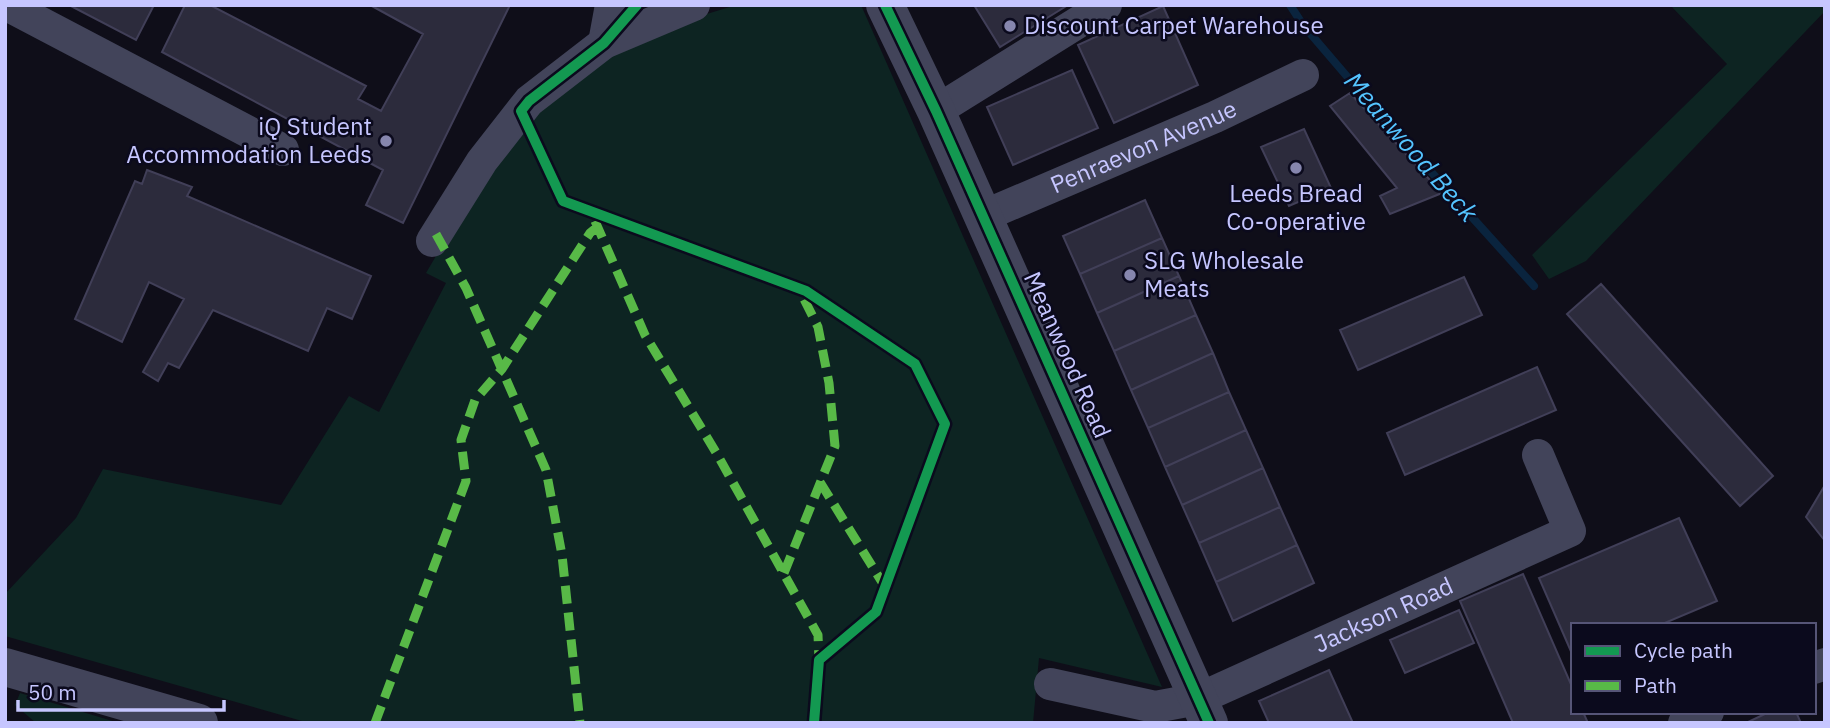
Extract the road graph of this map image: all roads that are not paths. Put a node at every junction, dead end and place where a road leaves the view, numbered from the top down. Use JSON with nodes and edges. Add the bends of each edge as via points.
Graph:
{"nodes":[{"id":1,"x":7,"y":5,"type":"edge"},
{"id":2,"x":611,"y":5,"type":"edge"},
{"id":3,"x":694,"y":5,"type":"edge"},
{"id":4,"x":885,"y":5,"type":"edge"},
{"id":5,"x":1106,"y":5,"type":"edge"},
{"id":6,"x":604,"y":43,"type":"junction"},
{"id":7,"x":1303,"y":75,"type":"dead end"},
{"id":8,"x":936,"y":111,"type":"junction"},
{"id":9,"x":283,"y":150,"type":"dead end"},
{"id":10,"x":981,"y":217,"type":"junction"},
{"id":11,"x":432,"y":242,"type":"dead end"},
{"id":12,"x":1538,"y":455,"type":"dead end"},
{"id":13,"x":5,"y":667,"type":"edge"},
{"id":14,"x":1050,"y":684,"type":"dead end"},
{"id":15,"x":1204,"y":711,"type":"edge"},
{"id":16,"x":1704,"y":714,"type":"edge"},
{"id":17,"x":199,"y":723,"type":"edge"},
{"id":18,"x":1684,"y":723,"type":"edge"}],
"edges":[{"from":1,"to":9,"type":"street"},
{"from":2,"to":6,"type":"street"},
{"from":3,"to":6,"type":"street"},
{"from":4,"to":8,"type":"street","name":"Meanwood Road"},
{"from":5,"to":8,"type":"street"},
{"from":6,"to":11,"type":"street","via":[[529,101],[482,161]]},
{"from":7,"to":10,"type":"street","name":"Penraevon Avenue"},
{"from":8,"to":10,"type":"street","name":"Meanwood Road"},
{"from":10,"to":15,"type":"street","name":"Meanwood Road"},
{"from":12,"to":15,"type":"street","name":"Jackson Road","via":[[1570,531]]},
{"from":13,"to":17,"type":"street"},
{"from":14,"to":15,"type":"street","name":"Jackson Road","via":[[1155,708]]},
{"from":16,"to":18,"type":"street"}]}
